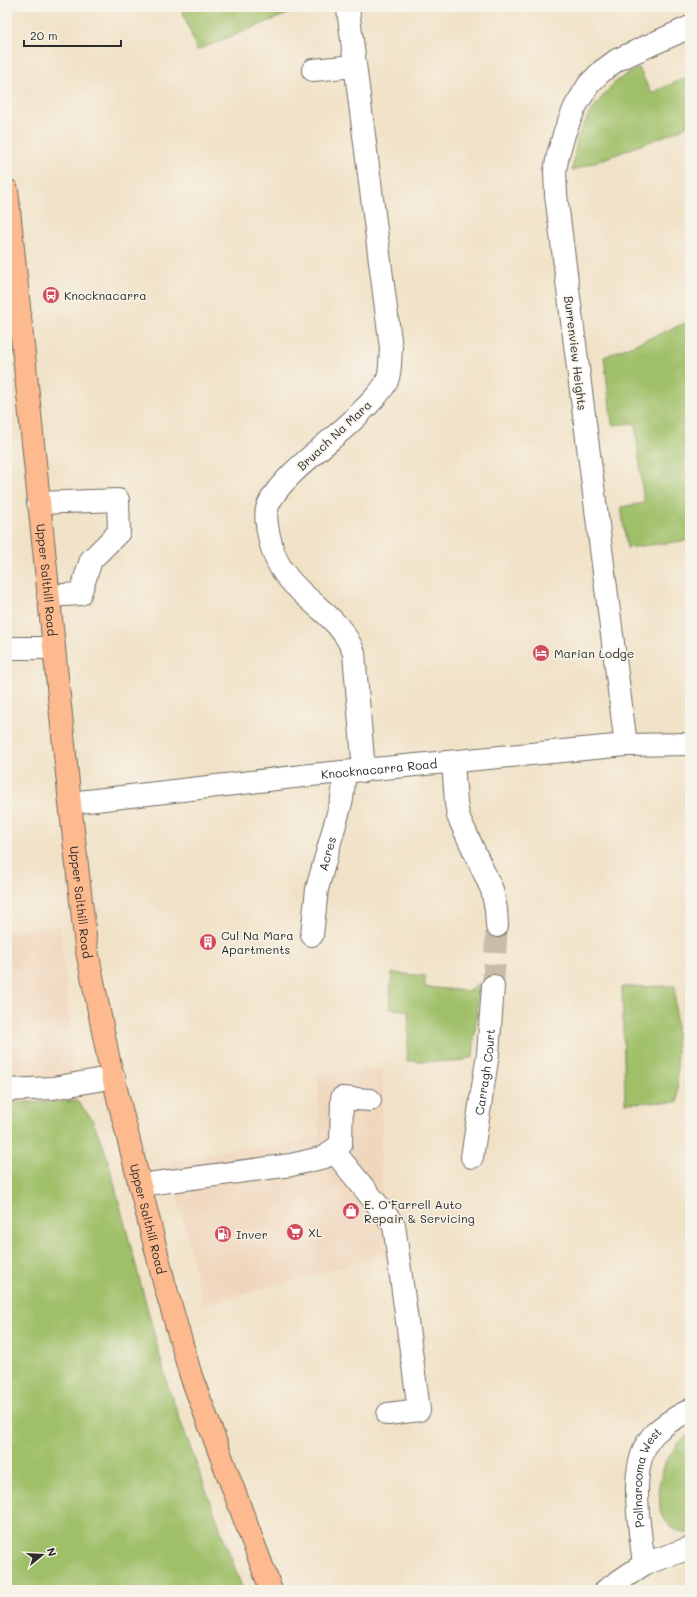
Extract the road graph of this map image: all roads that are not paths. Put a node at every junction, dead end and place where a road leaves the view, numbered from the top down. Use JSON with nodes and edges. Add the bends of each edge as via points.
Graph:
{"nodes":[{"id":1,"x":348,"y":9,"type":"dead end"},
{"id":2,"x":690,"y":27,"type":"edge"},
{"id":3,"x":354,"y":66,"type":"junction"},
{"id":4,"x":313,"y":70,"type":"dead end"},
{"id":5,"x":7,"y":190,"type":"edge"},
{"id":6,"x":38,"y":503,"type":"junction"},
{"id":7,"x":48,"y":596,"type":"junction"},
{"id":8,"x":7,"y":648,"type":"edge"},
{"id":9,"x":54,"y":648,"type":"junction"},
{"id":10,"x":690,"y":744,"type":"edge"},
{"id":11,"x":626,"y":745,"type":"junction"},
{"id":12,"x":453,"y":762,"type":"junction"},
{"id":13,"x":355,"y":772,"type":"junction"},
{"id":14,"x":70,"y":803,"type":"junction"},
{"id":15,"x":497,"y":926,"type":"tunnel mouth"},
{"id":16,"x":312,"y":935,"type":"dead end"},
{"id":17,"x":493,"y":986,"type":"tunnel mouth"},
{"id":18,"x":114,"y":1077,"type":"junction"},
{"id":19,"x":7,"y":1090,"type":"edge"},
{"id":20,"x":370,"y":1100,"type":"dead end"},
{"id":21,"x":333,"y":1150,"type":"junction"},
{"id":22,"x":472,"y":1157,"type":"dead end"},
{"id":23,"x":140,"y":1185,"type":"junction"},
{"id":24,"x":690,"y":1410,"type":"edge"},
{"id":25,"x":388,"y":1414,"type":"dead end"},
{"id":26,"x":690,"y":1548,"type":"edge"},
{"id":27,"x":644,"y":1564,"type":"junction"},
{"id":28,"x":271,"y":1590,"type":"edge"},
{"id":29,"x":606,"y":1590,"type":"edge"}],
"edges":[{"from":1,"to":3,"type":"street","name":"Bruach Na Mara"},
{"from":2,"to":11,"type":"street","name":"Burrenview Heights","via":[[617,60],[602,71],[575,107],[565,131],[555,170],[556,195]]},
{"from":3,"to":4,"type":"street"},
{"from":3,"to":13,"type":"street","name":"Bruach Na Mara","via":[[391,348],[389,373],[381,390],[353,420],[312,456],[271,498],[266,509],[266,524],[274,554],[284,573],[296,588],[336,623],[346,635],[354,654]]},
{"from":5,"to":6,"type":"main road","name":"Upper Salthill Road"},
{"from":6,"to":7,"type":"main road","name":"Upper Salthill Road"},
{"from":6,"to":7,"type":"street","via":[[118,500],[119,532],[91,560],[80,594]]},
{"from":7,"to":9,"type":"main road","name":"Upper Salthill Road"},
{"from":8,"to":9,"type":"street"},
{"from":9,"to":14,"type":"main road","name":"Upper Salthill Road"},
{"from":10,"to":11,"type":"street","name":"Knocknacarra Road"},
{"from":11,"to":12,"type":"street","name":"Knocknacarra Road"},
{"from":12,"to":13,"type":"street","name":"Knocknacarra Road"},
{"from":12,"to":15,"type":"street","via":[[458,816],[492,890]]},
{"from":13,"to":14,"type":"street","name":"Knocknacarra Road"},
{"from":13,"to":16,"type":"street","name":"Acres","via":[[342,799],[317,889]]},
{"from":14,"to":18,"type":"main road","name":"Upper Salthill Road","via":[[86,946]]},
{"from":17,"to":22,"type":"street","name":"Carragh Court","via":[[488,1054]]},
{"from":18,"to":19,"type":"street","via":[[53,1088]]},
{"from":18,"to":23,"type":"main road","name":"Upper Salthill Road"},
{"from":20,"to":21,"type":"street","via":[[342,1098],[341,1144]]},
{"from":21,"to":23,"type":"street","via":[[325,1157],[291,1165]]},
{"from":21,"to":25,"type":"street","via":[[394,1225],[419,1410]]},
{"from":23,"to":28,"type":"main road","name":"Upper Salthill Road","via":[[191,1376]]},
{"from":24,"to":27,"type":"street","name":"Pollnarooma West","via":[[654,1434],[640,1460],[636,1501]]},
{"from":26,"to":27,"type":"street"},
{"from":27,"to":29,"type":"street"}]}
